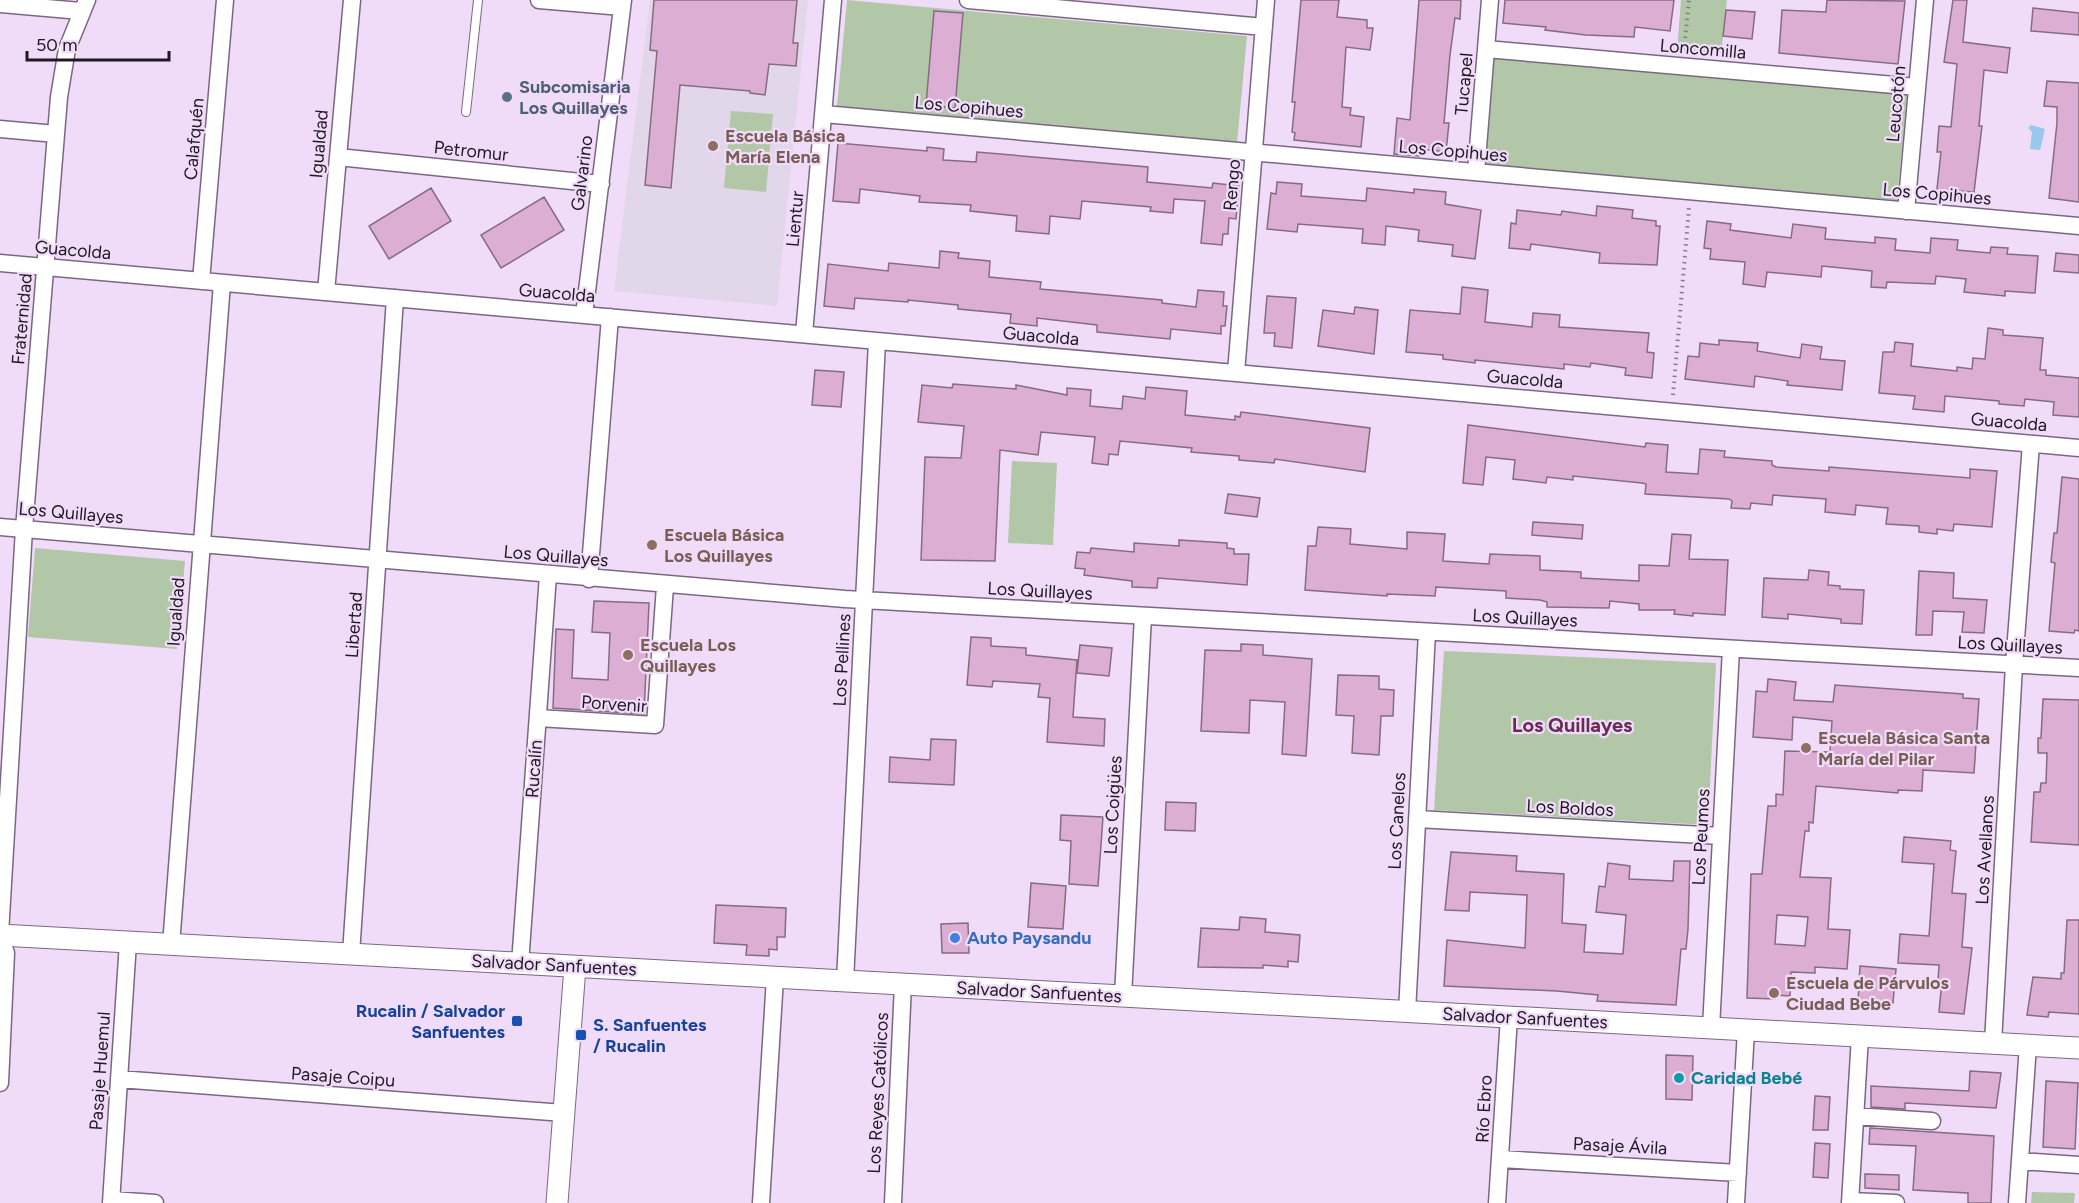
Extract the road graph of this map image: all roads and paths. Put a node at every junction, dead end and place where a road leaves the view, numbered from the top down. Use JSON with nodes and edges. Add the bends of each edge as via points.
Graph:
{"nodes":[{"id":1,"x":225,"y":0,"type":"edge"},
{"id":2,"x":352,"y":0,"type":"edge"},
{"id":3,"x":478,"y":0,"type":"edge"},
{"id":4,"x":539,"y":0,"type":"edge"},
{"id":5,"x":833,"y":0,"type":"edge"},
{"id":6,"x":968,"y":0,"type":"edge"},
{"id":7,"x":1266,"y":0,"type":"edge"},
{"id":8,"x":1490,"y":0,"type":"edge"},
{"id":9,"x":1689,"y":0,"type":"edge"},
{"id":10,"x":1925,"y":0,"type":"edge"},
{"id":11,"x":0,"y":4,"type":"edge"},
{"id":12,"x":623,"y":4,"type":"edge"},
{"id":13,"x":84,"y":6,"type":"edge"},
{"id":14,"x":1264,"y":27,"type":"junction"},
{"id":15,"x":1486,"y":49,"type":"junction"},
{"id":16,"x":1682,"y":66,"type":"junction"},
{"id":17,"x":1917,"y":87,"type":"junction"},
{"id":18,"x":466,"y":112,"type":"dead end"},
{"id":19,"x":824,"y":114,"type":"junction"},
{"id":20,"x":0,"y":129,"type":"edge"},
{"id":21,"x":56,"y":134,"type":"junction"},
{"id":22,"x":1254,"y":153,"type":"junction"},
{"id":23,"x":338,"y":157,"type":"junction"},
{"id":24,"x":1476,"y":172,"type":"junction"},
{"id":25,"x":601,"y":184,"type":"junction"},
{"id":26,"x":1690,"y":191,"type":"junction"},
{"id":27,"x":1906,"y":211,"type":"junction"},
{"id":28,"x":2079,"y":226,"type":"edge"},
{"id":29,"x":0,"y":262,"type":"edge"},
{"id":30,"x":45,"y":267,"type":"junction"},
{"id":31,"x":201,"y":281,"type":"junction"},
{"id":32,"x":222,"y":283,"type":"junction"},
{"id":33,"x":326,"y":292,"type":"junction"},
{"id":34,"x":395,"y":298,"type":"junction"},
{"id":35,"x":584,"y":315,"type":"junction"},
{"id":36,"x":610,"y":317,"type":"junction"},
{"id":37,"x":804,"y":334,"type":"junction"},
{"id":38,"x":877,"y":341,"type":"junction"},
{"id":39,"x":1236,"y":373,"type":"junction"},
{"id":40,"x":1673,"y":395,"type":"dead end"},
{"id":41,"x":2031,"y":444,"type":"junction"},
{"id":42,"x":2079,"y":448,"type":"edge"},
{"id":43,"x":0,"y":527,"type":"edge"},
{"id":44,"x":24,"y":529,"type":"junction"},
{"id":45,"x":200,"y":545,"type":"junction"},
{"id":46,"x":378,"y":560,"type":"junction"},
{"id":47,"x":548,"y":575,"type":"junction"},
{"id":48,"x":589,"y":579,"type":"junction"},
{"id":49,"x":665,"y":586,"type":"junction"},
{"id":50,"x":864,"y":601,"type":"junction"},
{"id":51,"x":1143,"y":616,"type":"junction"},
{"id":52,"x":1427,"y":632,"type":"junction"},
{"id":53,"x":1731,"y":649,"type":"junction"},
{"id":54,"x":2014,"y":665,"type":"junction"},
{"id":55,"x":2079,"y":668,"type":"edge"},
{"id":56,"x":538,"y":718,"type":"junction"},
{"id":57,"x":1417,"y":819,"type":"junction"},
{"id":58,"x":1721,"y":836,"type":"junction"},
{"id":59,"x":0,"y":935,"type":"edge"},
{"id":60,"x":128,"y":942,"type":"junction"},
{"id":61,"x":171,"y":945,"type":"junction"},
{"id":62,"x":351,"y":954,"type":"junction"},
{"id":63,"x":520,"y":964,"type":"junction"},
{"id":64,"x":575,"y":967,"type":"junction"},
{"id":65,"x":775,"y":978,"type":"junction"},
{"id":66,"x":845,"y":981,"type":"junction"},
{"id":67,"x":903,"y":984,"type":"junction"},
{"id":68,"x":1123,"y":996,"type":"junction"},
{"id":69,"x":1407,"y":1012,"type":"junction"},
{"id":70,"x":1509,"y":1017,"type":"junction"},
{"id":71,"x":1711,"y":1028,"type":"junction"},
{"id":72,"x":1746,"y":1030,"type":"junction"},
{"id":73,"x":1860,"y":1036,"type":"junction"},
{"id":74,"x":1994,"y":1043,"type":"junction"},
{"id":75,"x":2028,"y":1045,"type":"junction"},
{"id":76,"x":2079,"y":1048,"type":"edge"},
{"id":77,"x":119,"y":1079,"type":"junction"},
{"id":78,"x":0,"y":1083,"type":"edge"},
{"id":79,"x":564,"y":1113,"type":"junction"},
{"id":80,"x":1855,"y":1116,"type":"junction"},
{"id":81,"x":1932,"y":1121,"type":"dead end"},
{"id":82,"x":1500,"y":1159,"type":"junction"},
{"id":83,"x":2020,"y":1161,"type":"junction"},
{"id":84,"x":2079,"y":1165,"type":"edge"},
{"id":85,"x":1738,"y":1173,"type":"junction"},
{"id":86,"x":111,"y":1201,"type":"edge"},
{"id":87,"x":1850,"y":1202,"type":"edge"},
{"id":88,"x":155,"y":1203,"type":"edge"},
{"id":89,"x":557,"y":1203,"type":"edge"},
{"id":90,"x":761,"y":1203,"type":"edge"},
{"id":91,"x":892,"y":1203,"type":"edge"},
{"id":92,"x":1497,"y":1203,"type":"edge"},
{"id":93,"x":1736,"y":1203,"type":"edge"},
{"id":94,"x":1896,"y":1203,"type":"edge"},
{"id":95,"x":2018,"y":1203,"type":"edge"}],
"edges":[{"from":1,"to":31,"type":"street","name":"Calafquén"},
{"from":2,"to":23,"type":"street","name":"Igualdad"},
{"from":3,"to":18,"type":"lane"},
{"from":4,"to":12,"type":"street"},
{"from":5,"to":19,"type":"street","name":"Lientur"},
{"from":6,"to":14,"type":"street"},
{"from":7,"to":14,"type":"street","name":"Rengo"},
{"from":8,"to":15,"type":"street","name":"Tucapel"},
{"from":9,"to":16,"type":"path"},
{"from":10,"to":17,"type":"street","name":"Leucotón"},
{"from":11,"to":13,"type":"street"},
{"from":12,"to":25,"type":"street","name":"Galvarino"},
{"from":13,"to":21,"type":"street","name":"Fraternidad","via":[[62,73]]},
{"from":14,"to":22,"type":"street","name":"Rengo"},
{"from":15,"to":16,"type":"street","name":"Loncomilla"},
{"from":15,"to":24,"type":"street","name":"Tucapel"},
{"from":16,"to":17,"type":"street","name":"Loncomilla"},
{"from":17,"to":27,"type":"street","name":"Leucotón"},
{"from":19,"to":22,"type":"street","name":"Los Copihues"},
{"from":19,"to":37,"type":"street","name":"Lientur"},
{"from":20,"to":21,"type":"street"},
{"from":21,"to":30,"type":"street","name":"Fraternidad"},
{"from":22,"to":24,"type":"street","name":"Los Copihues"},
{"from":22,"to":39,"type":"street","name":"Rengo"},
{"from":23,"to":25,"type":"street","name":"Petromur"},
{"from":23,"to":33,"type":"street","name":"Igualdad"},
{"from":24,"to":26,"type":"street","name":"Los Copihues"},
{"from":25,"to":35,"type":"street","name":"Galvarino"},
{"from":26,"to":27,"type":"street","name":"Los Copihues"},
{"from":26,"to":40,"type":"path"},
{"from":27,"to":28,"type":"street","name":"Los Copihues"},
{"from":29,"to":30,"type":"street","name":"Guacolda"},
{"from":30,"to":31,"type":"street","name":"Guacolda"},
{"from":30,"to":44,"type":"street","name":"Fraternidad"},
{"from":31,"to":32,"type":"street","name":"Guacolda"},
{"from":32,"to":33,"type":"street","name":"Guacolda"},
{"from":32,"to":45,"type":"street","name":"Igualdad"},
{"from":33,"to":34,"type":"street","name":"Guacolda"},
{"from":34,"to":35,"type":"street","name":"Guacolda"},
{"from":34,"to":46,"type":"street","name":"Libertad"},
{"from":35,"to":36,"type":"street","name":"Guacolda"},
{"from":36,"to":37,"type":"street","name":"Guacolda"},
{"from":36,"to":48,"type":"street"},
{"from":37,"to":38,"type":"street","name":"Guacolda"},
{"from":38,"to":39,"type":"street","name":"Guacolda"},
{"from":38,"to":50,"type":"street","name":"Los Pellines"},
{"from":39,"to":41,"type":"street","name":"Guacolda"},
{"from":41,"to":42,"type":"street","name":"Guacolda"},
{"from":41,"to":54,"type":"street","name":"Los Avellanos"},
{"from":43,"to":44,"type":"street","name":"Los Quillayes"},
{"from":44,"to":45,"type":"street","name":"Los Quillayes"},
{"from":44,"to":59,"type":"street","name":"Fraternidad"},
{"from":45,"to":46,"type":"street","name":"Los Quillayes"},
{"from":45,"to":61,"type":"street","name":"Igualdad"},
{"from":46,"to":47,"type":"street","name":"Los Quillayes"},
{"from":46,"to":62,"type":"street","name":"Libertad"},
{"from":47,"to":48,"type":"street","name":"Los Quillayes"},
{"from":47,"to":56,"type":"street","name":"Rucalín"},
{"from":48,"to":49,"type":"street","name":"Los Quillayes"},
{"from":49,"to":50,"type":"street","name":"Los Quillayes"},
{"from":49,"to":56,"type":"street","name":"Porvenir","via":[[655,725]]},
{"from":50,"to":51,"type":"street","name":"Los Quillayes"},
{"from":50,"to":66,"type":"street","name":"Los Pellines"},
{"from":51,"to":52,"type":"street","name":"Los Quillayes"},
{"from":51,"to":68,"type":"street","name":"Los Coigües"},
{"from":52,"to":53,"type":"street","name":"Los Quillayes"},
{"from":52,"to":57,"type":"street","name":"Los Canelos"},
{"from":53,"to":54,"type":"street","name":"Los Quillayes"},
{"from":53,"to":58,"type":"street","name":"Los Peumos"},
{"from":54,"to":55,"type":"street","name":"Los Quillayes"},
{"from":54,"to":74,"type":"street","name":"Los Avellanos"},
{"from":56,"to":63,"type":"street","name":"Rucalín"},
{"from":57,"to":58,"type":"street","name":"Los Boldos"},
{"from":57,"to":69,"type":"street","name":"Los Canelos"},
{"from":58,"to":71,"type":"street","name":"Los Peumos"},
{"from":59,"to":60,"type":"street","name":"Salvador Sanfuentes"},
{"from":59,"to":78,"type":"street","name":"Fraternidad","via":[[6,953]]},
{"from":60,"to":61,"type":"street","name":"Salvador Sanfuentes"},
{"from":60,"to":77,"type":"street","name":"Pasaje Huemul"},
{"from":61,"to":62,"type":"street","name":"Salvador Sanfuentes"},
{"from":62,"to":63,"type":"street","name":"Salvador Sanfuentes"},
{"from":63,"to":64,"type":"street","name":"Salvador Sanfuentes"},
{"from":64,"to":65,"type":"street","name":"Salvador Sanfuentes"},
{"from":64,"to":79,"type":"street"},
{"from":65,"to":66,"type":"street","name":"Salvador Sanfuentes"},
{"from":65,"to":90,"type":"street"},
{"from":66,"to":67,"type":"street","name":"Salvador Sanfuentes"},
{"from":67,"to":68,"type":"street","name":"Salvador Sanfuentes"},
{"from":67,"to":91,"type":"street","name":"Los Reyes Católicos"},
{"from":68,"to":69,"type":"street","name":"Salvador Sanfuentes"},
{"from":69,"to":70,"type":"street","name":"Salvador Sanfuentes"},
{"from":70,"to":71,"type":"street","name":"Salvador Sanfuentes"},
{"from":70,"to":82,"type":"street","name":"Río Ebro"},
{"from":71,"to":72,"type":"street","name":"Salvador Sanfuentes"},
{"from":72,"to":73,"type":"street","name":"Salvador Sanfuentes"},
{"from":72,"to":85,"type":"street"},
{"from":73,"to":74,"type":"street","name":"Salvador Sanfuentes"},
{"from":73,"to":80,"type":"street"},
{"from":74,"to":75,"type":"street","name":"Salvador Sanfuentes"},
{"from":75,"to":76,"type":"street","name":"Salvador Sanfuentes"},
{"from":75,"to":83,"type":"street"},
{"from":77,"to":79,"type":"street","name":"Pasaje Coipu"},
{"from":77,"to":86,"type":"street","name":"Pasaje Huemul"},
{"from":79,"to":89,"type":"street"},
{"from":80,"to":81,"type":"street"},
{"from":80,"to":87,"type":"street"},
{"from":82,"to":85,"type":"street","name":"Pasaje Ávila"},
{"from":82,"to":92,"type":"street","name":"Río Ebro"},
{"from":83,"to":84,"type":"street"},
{"from":83,"to":95,"type":"street"},
{"from":85,"to":93,"type":"street"},
{"from":86,"to":88,"type":"street"},
{"from":87,"to":94,"type":"street"}]}
